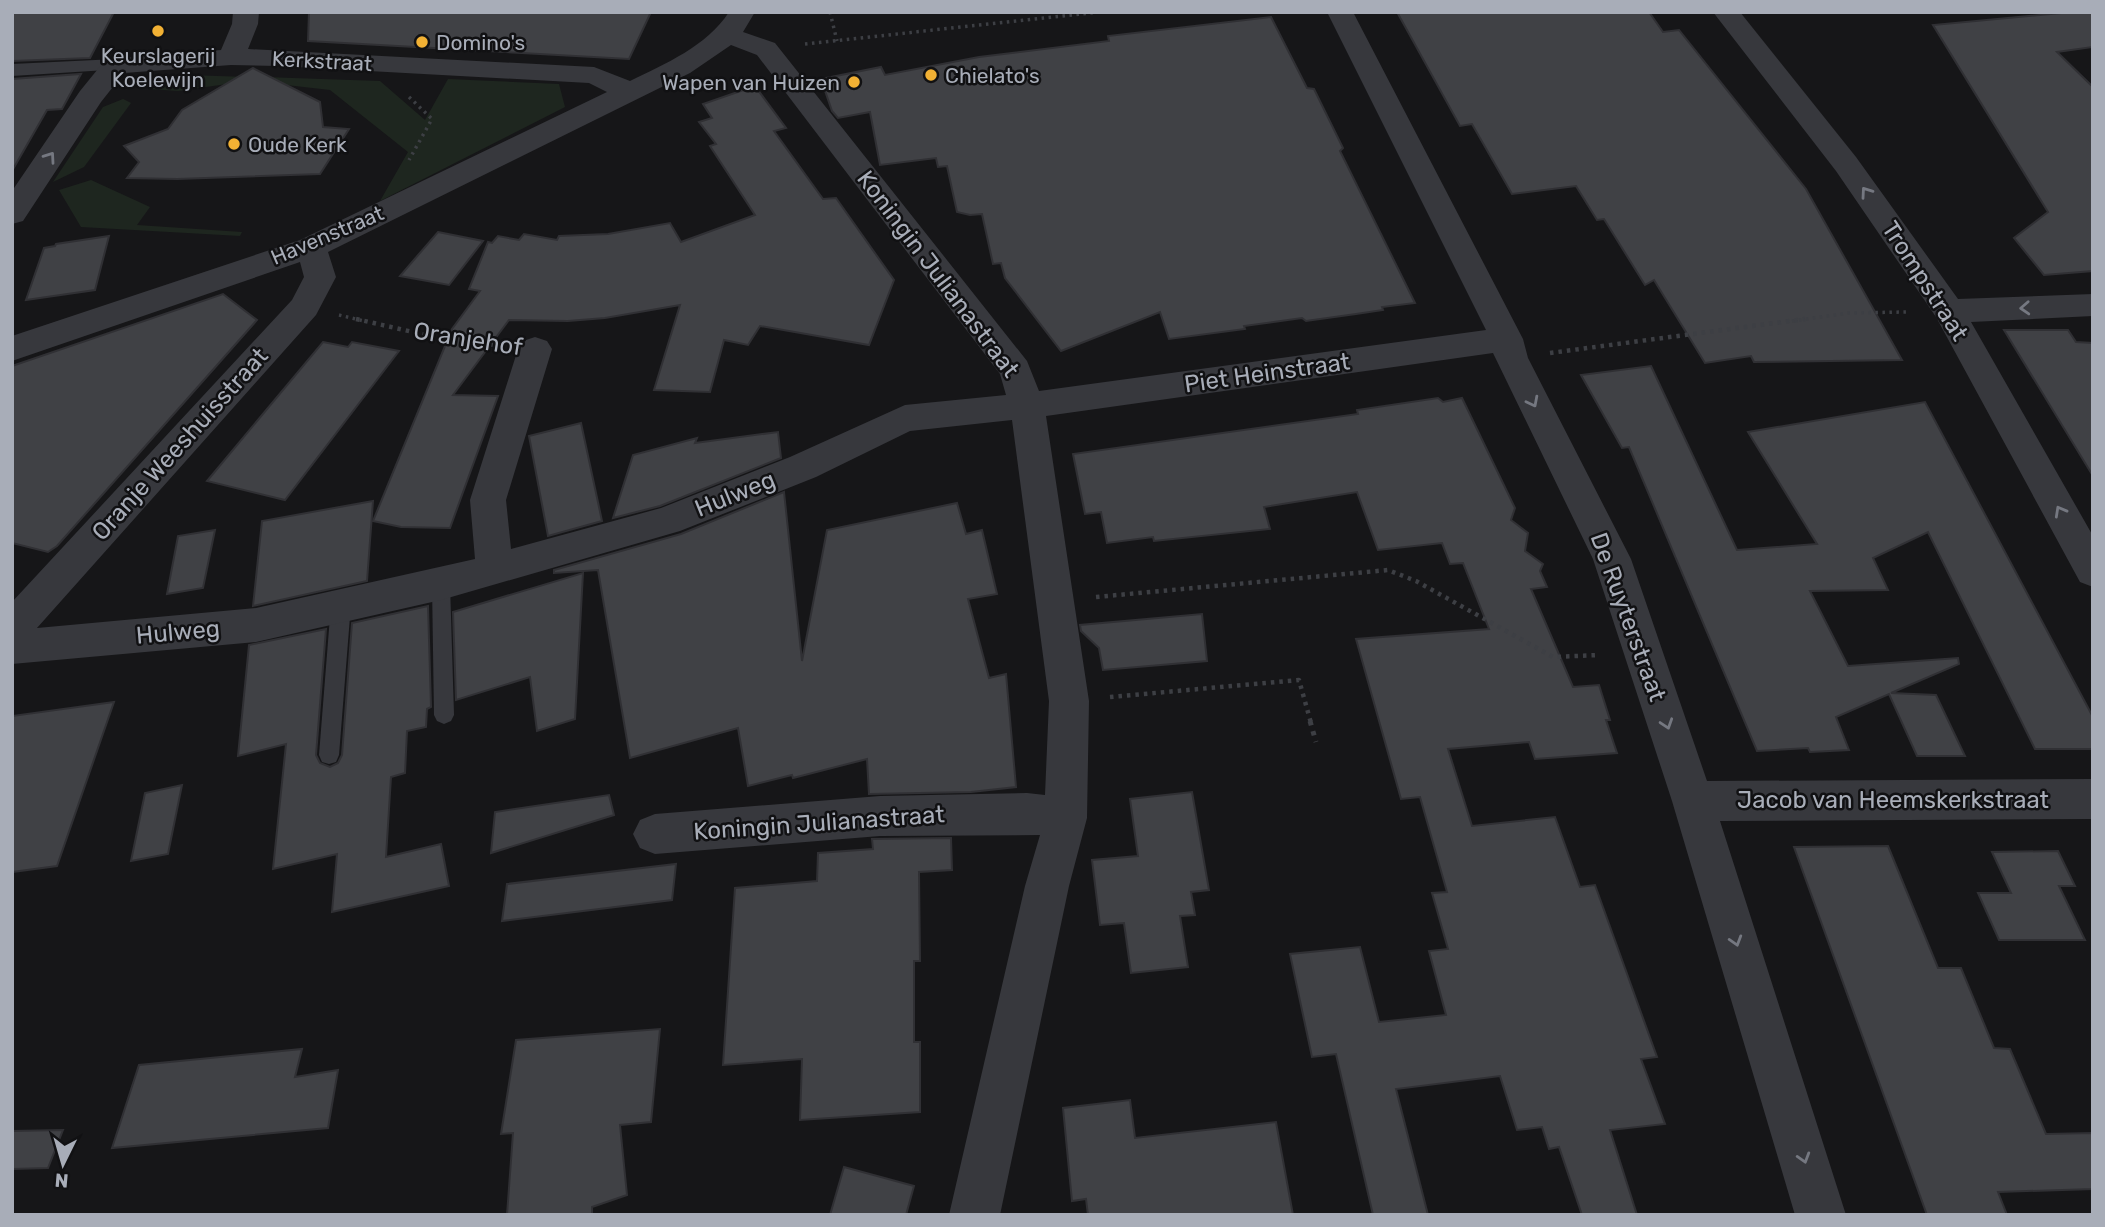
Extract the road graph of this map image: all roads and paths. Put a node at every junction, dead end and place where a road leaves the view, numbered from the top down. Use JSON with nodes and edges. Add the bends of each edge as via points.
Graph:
{"nodes":[{"id":1,"x":246,"y":12,"type":"edge"},
{"id":2,"x":830,"y":12,"type":"edge"},
{"id":3,"x":1099,"y":12,"type":"edge"},
{"id":4,"x":1340,"y":12,"type":"edge"},
{"id":5,"x":1726,"y":12,"type":"edge"},
{"id":6,"x":735,"y":24,"type":"edge"},
{"id":7,"x":837,"y":41,"type":"junction"},
{"id":8,"x":766,"y":49,"type":"junction"},
{"id":9,"x":231,"y":57,"type":"junction"},
{"id":10,"x":377,"y":64,"type":"junction"},
{"id":11,"x":116,"y":65,"type":"junction"},
{"id":12,"x":12,"y":69,"type":"edge"},
{"id":13,"x":629,"y":91,"type":"junction"},
{"id":14,"x":12,"y":214,"type":"edge"},
{"id":15,"x":378,"y":214,"type":"junction"},
{"id":16,"x":311,"y":247,"type":"junction"},
{"id":17,"x":2093,"y":305,"type":"edge"},
{"id":18,"x":304,"y":307,"type":"junction"},
{"id":19,"x":1949,"y":311,"type":"junction"},
{"id":20,"x":12,"y":349,"type":"edge"},
{"id":21,"x":535,"y":349,"type":"joint"},
{"id":22,"x":1509,"y":349,"type":"junction"},
{"id":23,"x":1027,"y":406,"type":"junction"},
{"id":24,"x":494,"y":568,"type":"junction"},
{"id":25,"x":2093,"y":571,"type":"edge"},
{"id":26,"x":441,"y":584,"type":"junction"},
{"id":27,"x":1055,"y":601,"type":"junction"},
{"id":28,"x":341,"y":604,"type":"junction"},
{"id":29,"x":12,"y":629,"type":"edge"},
{"id":30,"x":12,"y":646,"type":"edge"},
{"id":31,"x":1646,"y":659,"type":"junction"},
{"id":32,"x":1069,"y":701,"type":"junction"},
{"id":33,"x":444,"y":715,"type":"dead end"},
{"id":34,"x":1316,"y":742,"type":"dead end"},
{"id":35,"x":328,"y":755,"type":"dead end"},
{"id":36,"x":2093,"y":799,"type":"edge"},
{"id":37,"x":1693,"y":801,"type":"junction"},
{"id":38,"x":1066,"y":818,"type":"junction"},
{"id":39,"x":655,"y":834,"type":"dead end"},
{"id":40,"x":974,"y":1215,"type":"edge"},
{"id":41,"x":1821,"y":1215,"type":"edge"}],
"edges":[{"from":1,"to":9,"type":"street"},
{"from":2,"to":7,"type":"path"},
{"from":3,"to":7,"type":"path"},
{"from":4,"to":22,"type":"street","name":"De Ruyterstraat"},
{"from":19,"to":5,"type":"street","name":"Trompstraat","one_way":true,"via":[[1846,164]]},
{"from":6,"to":8,"type":"street"},
{"from":6,"to":13,"type":"street","name":"Havenstraat","via":[[680,67]]},
{"from":7,"to":8,"type":"path"},
{"from":8,"to":23,"type":"street","name":"Koningin Julianastraat","via":[[1016,370]]},
{"from":9,"to":10,"type":"street","name":"Kerkstraat"},
{"from":9,"to":11,"type":"street","name":"Kerkstraat"},
{"from":10,"to":13,"type":"street","name":"Kerkstraat","via":[[594,75]]},
{"from":10,"to":15,"type":"path","via":[[432,119]]},
{"from":11,"to":12,"type":"street","name":"Kerkstraat"},
{"from":14,"to":11,"type":"street","one_way":true},
{"from":13,"to":15,"type":"street","name":"Havenstraat"},
{"from":15,"to":16,"type":"street","name":"Havenstraat"},
{"from":16,"to":18,"type":"street","name":"Oranje Weeshuisstraat","via":[[320,277]]},
{"from":16,"to":20,"type":"street","name":"Havenstraat"},
{"from":17,"to":19,"type":"street","one_way":true},
{"from":18,"to":21,"type":"path","name":"Oranjehof","via":[[448,340]]},
{"from":18,"to":29,"type":"street","name":"Oranje Weeshuisstraat"},
{"from":19,"to":22,"type":"path","via":[[1849,313]]},
{"from":25,"to":19,"type":"street","name":"Trompstraat","one_way":true},
{"from":21,"to":24,"type":"street","name":"Oranjehof","via":[[488,500]]},
{"from":22,"to":23,"type":"street","name":"Piet Heinstraat"},
{"from":22,"to":31,"type":"street","name":"De Ruyterstraat","one_way":true,"via":[[1612,559]]},
{"from":23,"to":24,"type":"street","name":"Hulweg","via":[[905,418],[803,467],[667,521]]},
{"from":23,"to":27,"type":"street","name":"Koningin Julianastraat"},
{"from":24,"to":26,"type":"street","name":"Hulweg"},
{"from":26,"to":28,"type":"street","name":"Hulweg"},
{"from":26,"to":33,"type":"lane"},
{"from":27,"to":31,"type":"path","via":[[1388,570],[1553,657],[1607,654]]},
{"from":27,"to":32,"type":"street","name":"Koningin Julianastraat"},
{"from":28,"to":30,"type":"street","name":"Hulweg","via":[[256,625]]},
{"from":28,"to":35,"type":"lane"},
{"from":31,"to":37,"type":"street","name":"De Ruyterstraat","one_way":true},
{"from":32,"to":34,"type":"path","via":[[1299,680]]},
{"from":32,"to":38,"type":"street","name":"Koningin Julianastraat"},
{"from":36,"to":37,"type":"street","name":"Jacob van Heemskerkstraat"},
{"from":37,"to":41,"type":"street","name":"De Ruyterstraat","one_way":true},
{"from":38,"to":39,"type":"street","name":"Koningin Julianastraat","via":[[1027,813],[880,816]]},
{"from":38,"to":40,"type":"street","name":"Koningin Julianastraat"}]}
